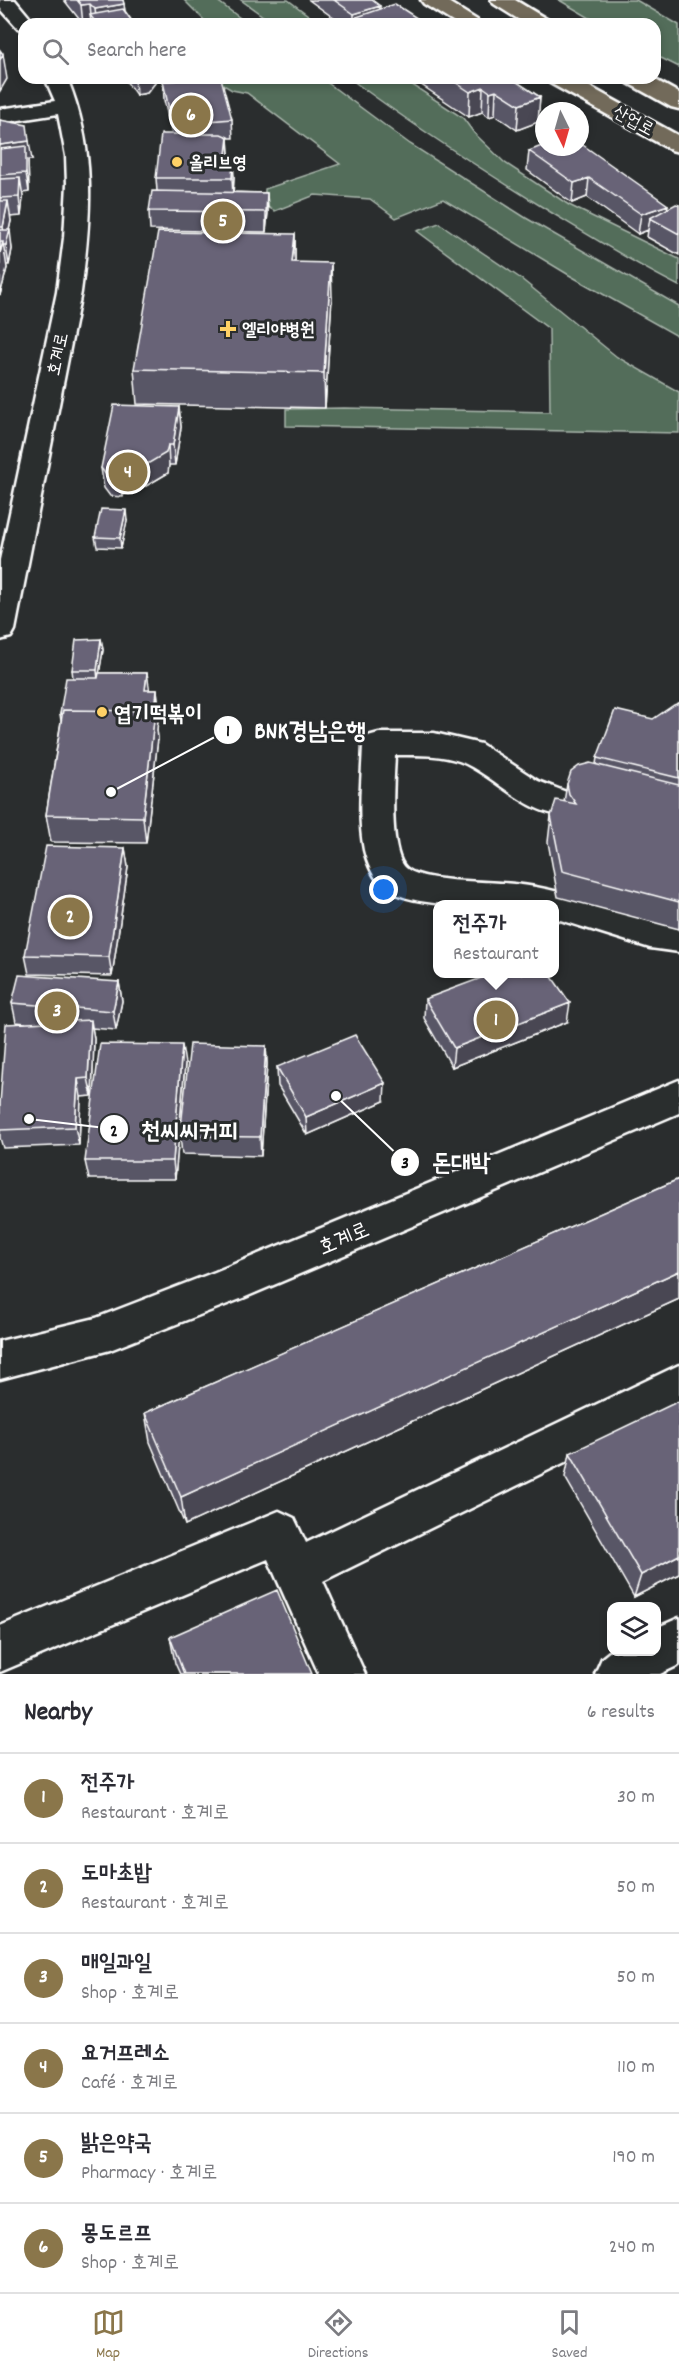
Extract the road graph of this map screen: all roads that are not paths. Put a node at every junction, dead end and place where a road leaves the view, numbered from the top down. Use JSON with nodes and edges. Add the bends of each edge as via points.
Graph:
{"nodes":[{"id":1,"x":3,"y":0,"type":"edge"},
{"id":2,"x":431,"y":0,"type":"edge"},
{"id":3,"x":501,"y":0,"type":"edge"},
{"id":4,"x":20,"y":18,"type":"edge"},
{"id":5,"x":460,"y":18,"type":"edge"},
{"id":6,"x":531,"y":18,"type":"edge"},
{"id":7,"x":59,"y":84,"type":"edge"},
{"id":8,"x":569,"y":84,"type":"edge"},
{"id":9,"x":647,"y":84,"type":"edge"},
{"id":10,"x":679,"y":102,"type":"edge"},
{"id":11,"x":68,"y":106,"type":"junction"},
{"id":12,"x":0,"y":116,"type":"edge"},
{"id":13,"x":679,"y":145,"type":"edge"},
{"id":14,"x":11,"y":520,"type":"edge"},
{"id":15,"x":0,"y":630,"type":"edge"},
{"id":16,"x":563,"y":804,"type":"edge"},
{"id":17,"x":538,"y":900,"type":"edge"},
{"id":18,"x":559,"y":905,"type":"edge"},
{"id":19,"x":679,"y":938,"type":"edge"},
{"id":20,"x":679,"y":1096,"type":"edge"},
{"id":21,"x":0,"y":1360,"type":"edge"},
{"id":22,"x":679,"y":1385,"type":"edge"},
{"id":23,"x":296,"y":1571,"type":"junction"},
{"id":24,"x":679,"y":1641,"type":"edge"},
{"id":25,"x":0,"y":1649,"type":"edge"},
{"id":26,"x":342,"y":1674,"type":"edge"},
{"id":27,"x":618,"y":1674,"type":"edge"}],
"edges":[{"from":1,"to":4,"type":"street"},
{"from":2,"to":5,"type":"main road"},
{"from":3,"to":6,"type":"main road"},
{"from":7,"to":11,"type":"street","name":"호계로"},
{"from":8,"to":13,"type":"main road","name":"산업로"},
{"from":9,"to":10,"type":"main road","name":"산업로"},
{"from":11,"to":12,"type":"street"},
{"from":11,"to":14,"type":"street","name":"호계로","via":[[80,197],[76,245],[69,292]]},
{"from":14,"to":15,"type":"street","name":"호계로"},
{"from":16,"to":17,"type":"street","via":[[527,789],[470,752],[434,744],[379,744],[378,847],[383,863],[395,879],[418,888]]},
{"from":18,"to":19,"type":"street","via":[[639,931]]},
{"from":20,"to":21,"type":"street","name":"호계로","via":[[96,1337]]},
{"from":22,"to":23,"type":"street"},
{"from":23,"to":25,"type":"street","via":[[279,1533]]},
{"from":23,"to":26,"type":"street"},
{"from":24,"to":27,"type":"street"}]}
